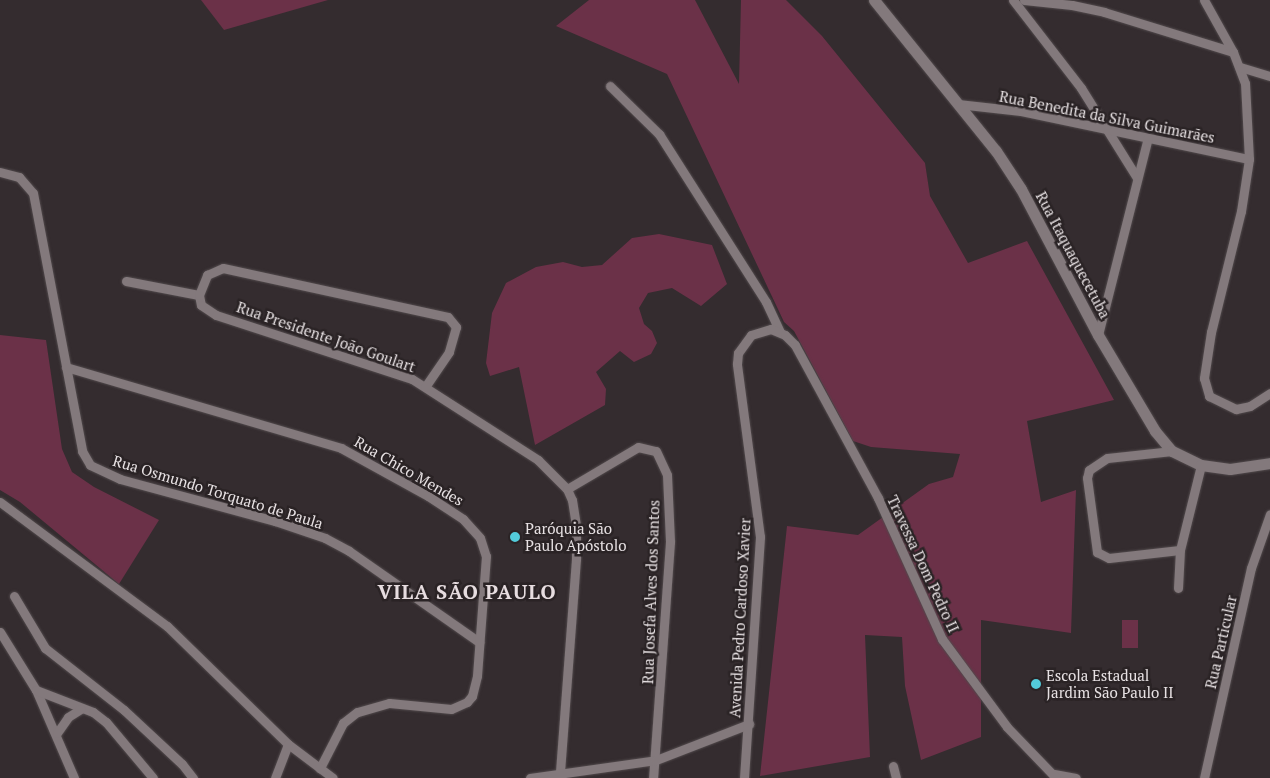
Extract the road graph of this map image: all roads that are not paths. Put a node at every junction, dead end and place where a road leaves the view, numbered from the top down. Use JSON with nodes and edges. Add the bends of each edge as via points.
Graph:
{"nodes":[{"id":1,"x":874,"y":0,"type":"edge"},
{"id":2,"x":1013,"y":0,"type":"edge"},
{"id":3,"x":1024,"y":0,"type":"edge"},
{"id":4,"x":1204,"y":0,"type":"edge"},
{"id":5,"x":1233,"y":52,"type":"junction"},
{"id":6,"x":1240,"y":68,"type":"junction"},
{"id":7,"x":1270,"y":76,"type":"edge"},
{"id":8,"x":610,"y":86,"type":"dead end"},
{"id":9,"x":958,"y":104,"type":"junction"},
{"id":10,"x":1106,"y":130,"type":"junction"},
{"id":11,"x":1148,"y":138,"type":"junction"},
{"id":12,"x":1249,"y":159,"type":"junction"},
{"id":13,"x":0,"y":172,"type":"edge"},
{"id":14,"x":1137,"y":178,"type":"junction"},
{"id":15,"x":126,"y":281,"type":"dead end"},
{"id":16,"x":199,"y":294,"type":"junction"},
{"id":17,"x":780,"y":332,"type":"junction"},
{"id":18,"x":1098,"y":335,"type":"junction"},
{"id":19,"x":66,"y":367,"type":"junction"},
{"id":20,"x":425,"y":387,"type":"junction"},
{"id":21,"x":1270,"y":393,"type":"edge"},
{"id":22,"x":1172,"y":450,"type":"junction"},
{"id":23,"x":1270,"y":463,"type":"edge"},
{"id":24,"x":1201,"y":466,"type":"junction"},
{"id":25,"x":567,"y":488,"type":"junction"},
{"id":26,"x":0,"y":502,"type":"edge"},
{"id":27,"x":1270,"y":514,"type":"edge"},
{"id":28,"x":1180,"y":550,"type":"junction"},
{"id":29,"x":1178,"y":588,"type":"dead end"},
{"id":30,"x":14,"y":596,"type":"dead end"},
{"id":31,"x":0,"y":632,"type":"edge"},
{"id":32,"x":479,"y":642,"type":"junction"},
{"id":33,"x":36,"y":690,"type":"junction"},
{"id":34,"x":81,"y":709,"type":"junction"},
{"id":35,"x":748,"y":724,"type":"junction"},
{"id":36,"x":57,"y":733,"type":"junction"},
{"id":37,"x":288,"y":744,"type":"junction"},
{"id":38,"x":656,"y":760,"type":"junction"},
{"id":39,"x":893,"y":766,"type":"dead end"},
{"id":40,"x":320,"y":768,"type":"junction"},
{"id":41,"x":560,"y":774,"type":"junction"},
{"id":42,"x":1055,"y":776,"type":"edge"},
{"id":43,"x":74,"y":778,"type":"edge"},
{"id":44,"x":153,"y":778,"type":"edge"},
{"id":45,"x":193,"y":778,"type":"edge"},
{"id":46,"x":275,"y":778,"type":"edge"},
{"id":47,"x":333,"y":778,"type":"edge"},
{"id":48,"x":530,"y":778,"type":"edge"},
{"id":49,"x":653,"y":778,"type":"edge"},
{"id":50,"x":744,"y":778,"type":"edge"},
{"id":51,"x":896,"y":778,"type":"edge"},
{"id":52,"x":1076,"y":778,"type":"edge"},
{"id":53,"x":1204,"y":778,"type":"edge"}],
"edges":[{"from":1,"to":9,"type":"street","name":"Rua Itaquaquecetuba"},
{"from":2,"to":10,"type":"street","via":[[1081,88]]},
{"from":3,"to":5,"type":"street","via":[[1063,3],[1104,12]]},
{"from":4,"to":5,"type":"street"},
{"from":5,"to":6,"type":"street"},
{"from":6,"to":7,"type":"street"},
{"from":6,"to":12,"type":"street","via":[[1248,109]]},
{"from":8,"to":17,"type":"street","via":[[659,134],[766,302]]},
{"from":9,"to":10,"type":"street","name":"Rua Benedita da Silva Guimarães","via":[[1021,111]]},
{"from":9,"to":18,"type":"street","name":"Rua Itaquaquecetuba","via":[[1021,190]]},
{"from":10,"to":11,"type":"street","name":"Rua Benedita da Silva Guimarães"},
{"from":10,"to":14,"type":"street"},
{"from":11,"to":12,"type":"street","name":"Rua Benedita da Silva Guimarães"},
{"from":11,"to":14,"type":"street"},
{"from":12,"to":21,"type":"street","via":[[1241,211],[1211,332],[1204,378],[1209,396],[1236,409],[1250,406]]},
{"from":13,"to":19,"type":"street","name":"Rua Osmundo Torquato de Paula","via":[[19,176],[33,193]]},
{"from":14,"to":18,"type":"street"},
{"from":15,"to":16,"type":"street"},
{"from":16,"to":20,"type":"street","name":"Rua Presidente João Goulart","via":[[204,308],[216,315],[400,374]]},
{"from":16,"to":20,"type":"street","via":[[207,275],[223,268],[356,294],[428,311],[454,321],[456,327],[449,352]]},
{"from":17,"to":35,"type":"street","name":"Avenida Pedro Cardoso Xavier","via":[[771,329],[751,335],[738,353],[737,364],[760,537]]},
{"from":17,"to":42,"type":"street","name":"Travessa Dom Pedro II","via":[[795,345],[878,498],[942,639],[1007,727]]},
{"from":18,"to":22,"type":"street","name":"Rua Itaquaquecetuba","via":[[1142,414]]},
{"from":19,"to":32,"type":"street","name":"Rua Osmundo Torquato de Paula","via":[[82,451],[90,465],[120,479],[275,521],[325,538],[349,551]]},
{"from":19,"to":32,"type":"street","name":"Rua Chico Mendes","via":[[341,448],[456,515],[480,538],[486,556]]},
{"from":20,"to":25,"type":"street","name":"Rua Presidente João Goulart","via":[[538,460]]},
{"from":22,"to":24,"type":"street","name":"Rua Itaquaquecetuba"},
{"from":22,"to":28,"type":"street","via":[[1107,458],[1093,465],[1087,478],[1096,552],[1108,558]]},
{"from":23,"to":24,"type":"street","name":"Rua Itaquaquecetuba","via":[[1230,469]]},
{"from":24,"to":28,"type":"street"},
{"from":25,"to":38,"type":"street","name":"Rua Josefa Alves dos Santos","via":[[638,447],[656,451],[663,462],[671,510]]},
{"from":25,"to":41,"type":"street","name":"Rua Presidente João Goulart","via":[[574,509],[576,559]]},
{"from":26,"to":37,"type":"street","via":[[167,626]]},
{"from":27,"to":53,"type":"street","name":"Rua Particular","via":[[1251,568]]},
{"from":28,"to":29,"type":"street"},
{"from":30,"to":45,"type":"street","via":[[35,635],[51,654],[124,710]]},
{"from":31,"to":33,"type":"street"},
{"from":32,"to":40,"type":"street","name":"Rua Chico Mendes","via":[[474,691],[467,702],[438,710],[389,703],[357,712],[342,723]]},
{"from":33,"to":34,"type":"street"},
{"from":33,"to":36,"type":"street"},
{"from":34,"to":36,"type":"street","via":[[68,718]]},
{"from":34,"to":44,"type":"street","via":[[106,722]]},
{"from":35,"to":38,"type":"street"},
{"from":35,"to":50,"type":"street","name":"Avenida Pedro Cardoso Xavier"},
{"from":36,"to":43,"type":"street"},
{"from":37,"to":40,"type":"street"},
{"from":37,"to":46,"type":"street"},
{"from":38,"to":41,"type":"street"},
{"from":38,"to":49,"type":"street","name":"Rua Josefa Alves dos Santos"},
{"from":39,"to":51,"type":"street"},
{"from":40,"to":47,"type":"street"},
{"from":41,"to":48,"type":"street"},
{"from":42,"to":52,"type":"street","name":"Travessa Dom Pedro II"}]}
